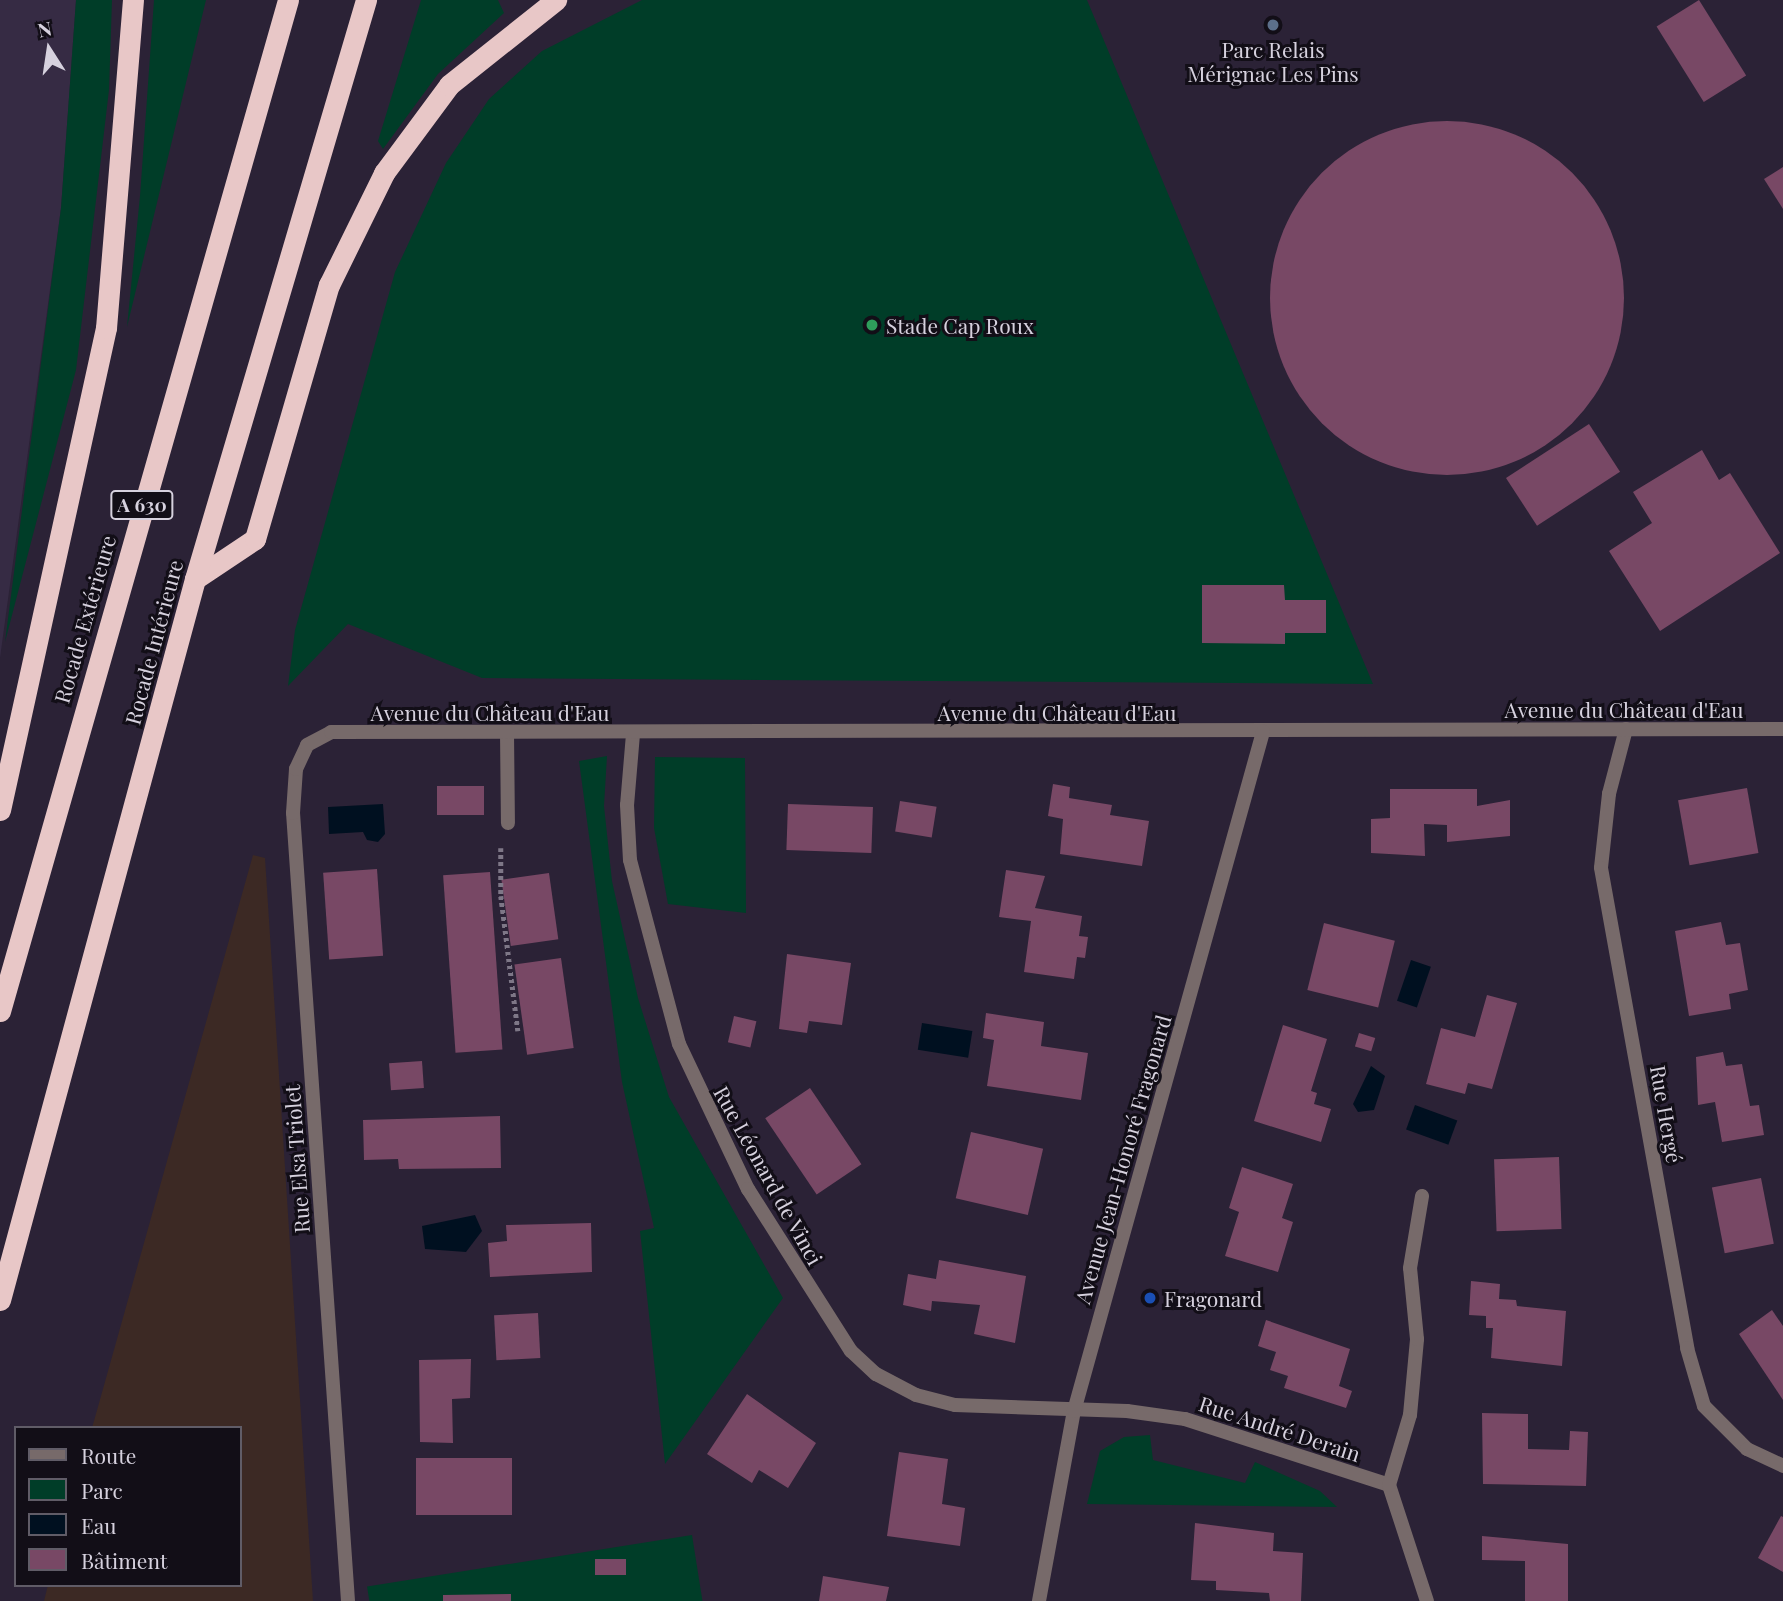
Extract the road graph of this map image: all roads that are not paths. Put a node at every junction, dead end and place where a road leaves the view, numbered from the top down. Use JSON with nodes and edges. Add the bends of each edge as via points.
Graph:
{"nodes":[{"id":1,"x":133,"y":0,"type":"edge"},
{"id":2,"x":288,"y":0,"type":"edge"},
{"id":3,"x":366,"y":0,"type":"edge"},
{"id":4,"x":556,"y":0,"type":"edge"},
{"id":5,"x":195,"y":579,"type":"junction"},
{"id":6,"x":1626,"y":729,"type":"junction"},
{"id":7,"x":1783,"y":729,"type":"edge"},
{"id":8,"x":331,"y":732,"type":"joint"},
{"id":9,"x":1263,"y":732,"type":"junction"},
{"id":10,"x":507,"y":733,"type":"junction"},
{"id":11,"x":633,"y":734,"type":"junction"},
{"id":12,"x":0,"y":810,"type":"edge"},
{"id":13,"x":504,"y":829,"type":"road end"},
{"id":14,"x":0,"y":1011,"type":"edge"},
{"id":15,"x":1422,"y":1196,"type":"dead end"},
{"id":16,"x":0,"y":1300,"type":"edge"},
{"id":17,"x":1074,"y":1411,"type":"junction"},
{"id":18,"x":1783,"y":1466,"type":"edge"},
{"id":19,"x":1389,"y":1485,"type":"junction"},
{"id":20,"x":348,"y":1601,"type":"edge"},
{"id":21,"x":1039,"y":1601,"type":"edge"},
{"id":22,"x":1427,"y":1601,"type":"edge"}],
"edges":[{"from":1,"to":12,"type":"highway","via":[[106,328]]},
{"from":2,"to":14,"type":"highway","name":"Rocade Extérieure","number":"A 630"},
{"from":3,"to":5,"type":"highway","name":"Rocade Intérieure"},
{"from":4,"to":5,"type":"highway","via":[[449,85],[384,173],[329,285],[255,540]]},
{"from":5,"to":16,"type":"highway","name":"Rocade Intérieure"},
{"from":6,"to":7,"type":"street","name":"Avenue du Château d'Eau"},
{"from":6,"to":9,"type":"street","name":"Avenue du Château d'Eau"},
{"from":6,"to":18,"type":"street","name":"Rue Hergé","via":[[1609,794],[1601,869],[1687,1349],[1704,1406],[1746,1449]]},
{"from":8,"to":10,"type":"street","name":"Avenue du Château d'Eau"},
{"from":8,"to":20,"type":"street","name":"Rue Elsa Triolet","via":[[307,745],[296,769],[293,813]]},
{"from":9,"to":11,"type":"street","name":"Avenue du Château d'Eau"},
{"from":9,"to":17,"type":"street","name":"Avenue Jean-Honoré Fragonard"},
{"from":10,"to":11,"type":"street","name":"Avenue du Château d'Eau"},
{"from":10,"to":13,"type":"street"},
{"from":11,"to":17,"type":"street","name":"Rue Léonard de Vinci","via":[[627,805],[630,860],[666,1006],[699,1094],[748,1189],[828,1321],[876,1374],[916,1395],[955,1405]]},
{"from":15,"to":19,"type":"street","via":[[1409,1268],[1418,1339],[1410,1415]]},
{"from":17,"to":19,"type":"street","name":"Rue André Derain","via":[[1185,1419]]},
{"from":17,"to":21,"type":"street","name":"Avenue Jean-Honoré Fragonard"},
{"from":19,"to":22,"type":"street"}]}
